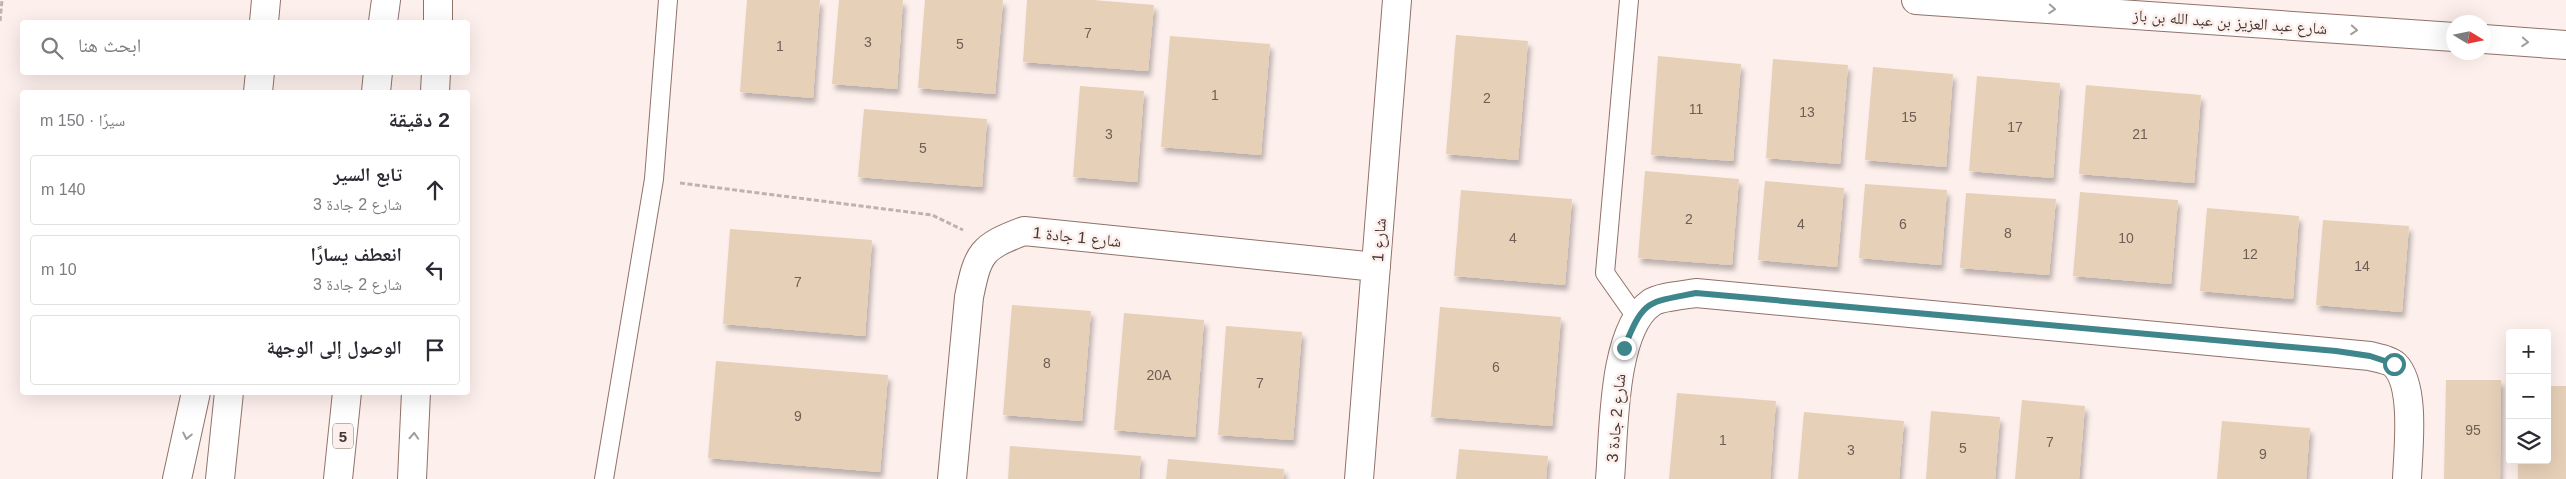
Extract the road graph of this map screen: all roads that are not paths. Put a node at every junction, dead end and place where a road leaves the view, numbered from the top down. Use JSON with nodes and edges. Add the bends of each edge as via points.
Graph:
{"nodes":[{"id":1,"x":266,"y":0,"type":"edge"},
{"id":2,"x":386,"y":0,"type":"edge"},
{"id":3,"x":438,"y":0,"type":"edge"},
{"id":4,"x":668,"y":0,"type":"edge"},
{"id":5,"x":1397,"y":0,"type":"edge"},
{"id":6,"x":1630,"y":0,"type":"edge"},
{"id":7,"x":1916,"y":0,"type":"edge"},
{"id":8,"x":264,"y":20,"type":"edge"},
{"id":9,"x":383,"y":20,"type":"edge"},
{"id":10,"x":438,"y":20,"type":"edge"},
{"id":11,"x":2446,"y":36,"type":"edge"},
{"id":12,"x":2491,"y":40,"type":"edge"},
{"id":13,"x":2566,"y":45,"type":"edge"},
{"id":14,"x":260,"y":75,"type":"edge"},
{"id":15,"x":378,"y":75,"type":"edge"},
{"id":16,"x":436,"y":75,"type":"edge"},
{"id":17,"x":258,"y":90,"type":"edge"},
{"id":18,"x":376,"y":90,"type":"edge"},
{"id":19,"x":435,"y":90,"type":"edge"},
{"id":20,"x":1376,"y":267,"type":"junction"},
{"id":21,"x":1636,"y":317,"type":"junction"},
{"id":22,"x":195,"y":395,"type":"edge"},
{"id":23,"x":229,"y":395,"type":"edge"},
{"id":24,"x":347,"y":395,"type":"edge"},
{"id":25,"x":416,"y":395,"type":"edge"},
{"id":26,"x":177,"y":479,"type":"edge"},
{"id":27,"x":220,"y":479,"type":"edge"},
{"id":28,"x":338,"y":479,"type":"edge"},
{"id":29,"x":412,"y":479,"type":"edge"},
{"id":30,"x":604,"y":479,"type":"edge"},
{"id":31,"x":952,"y":479,"type":"edge"},
{"id":32,"x":1359,"y":479,"type":"edge"},
{"id":33,"x":1610,"y":479,"type":"edge"},
{"id":34,"x":2407,"y":479,"type":"edge"}],
"edges":[{"from":1,"to":8,"type":"main road"},
{"from":2,"to":9,"type":"main road"},
{"from":3,"to":10,"type":"main road"},
{"from":4,"to":30,"type":"lane","via":[[654,179]]},
{"from":5,"to":20,"type":"main road","name":"شارع 1"},
{"from":6,"to":21,"type":"lane","via":[[1605,273]]},
{"from":7,"to":11,"type":"main road","name":"شارع عبد العزيز بن عبد الله بن باز","one_way":true},
{"from":12,"to":13,"type":"main road","one_way":true},
{"from":14,"to":17,"type":"main road"},
{"from":15,"to":18,"type":"main road"},
{"from":16,"to":19,"type":"main road"},
{"from":20,"to":31,"type":"main road","name":"شارع 1 جادة 1","via":[[1024,231],[998,240],[983,252],[974,270]]},
{"from":20,"to":32,"type":"main road","name":"شارع 1"},
{"from":21,"to":33,"type":"main road","name":"شارع 2 جادة 3","via":[[1624,348]]},
{"from":21,"to":34,"type":"main road","name":"شارع 2 جادة 3","via":[[1652,302],[1696,293],[2370,356],[2394,364],[2405,380]]},
{"from":22,"to":26,"type":"main road","one_way":true},
{"from":23,"to":27,"type":"main road"},
{"from":24,"to":28,"type":"main road","number":"5"},
{"from":29,"to":25,"type":"main road","one_way":true}]}
